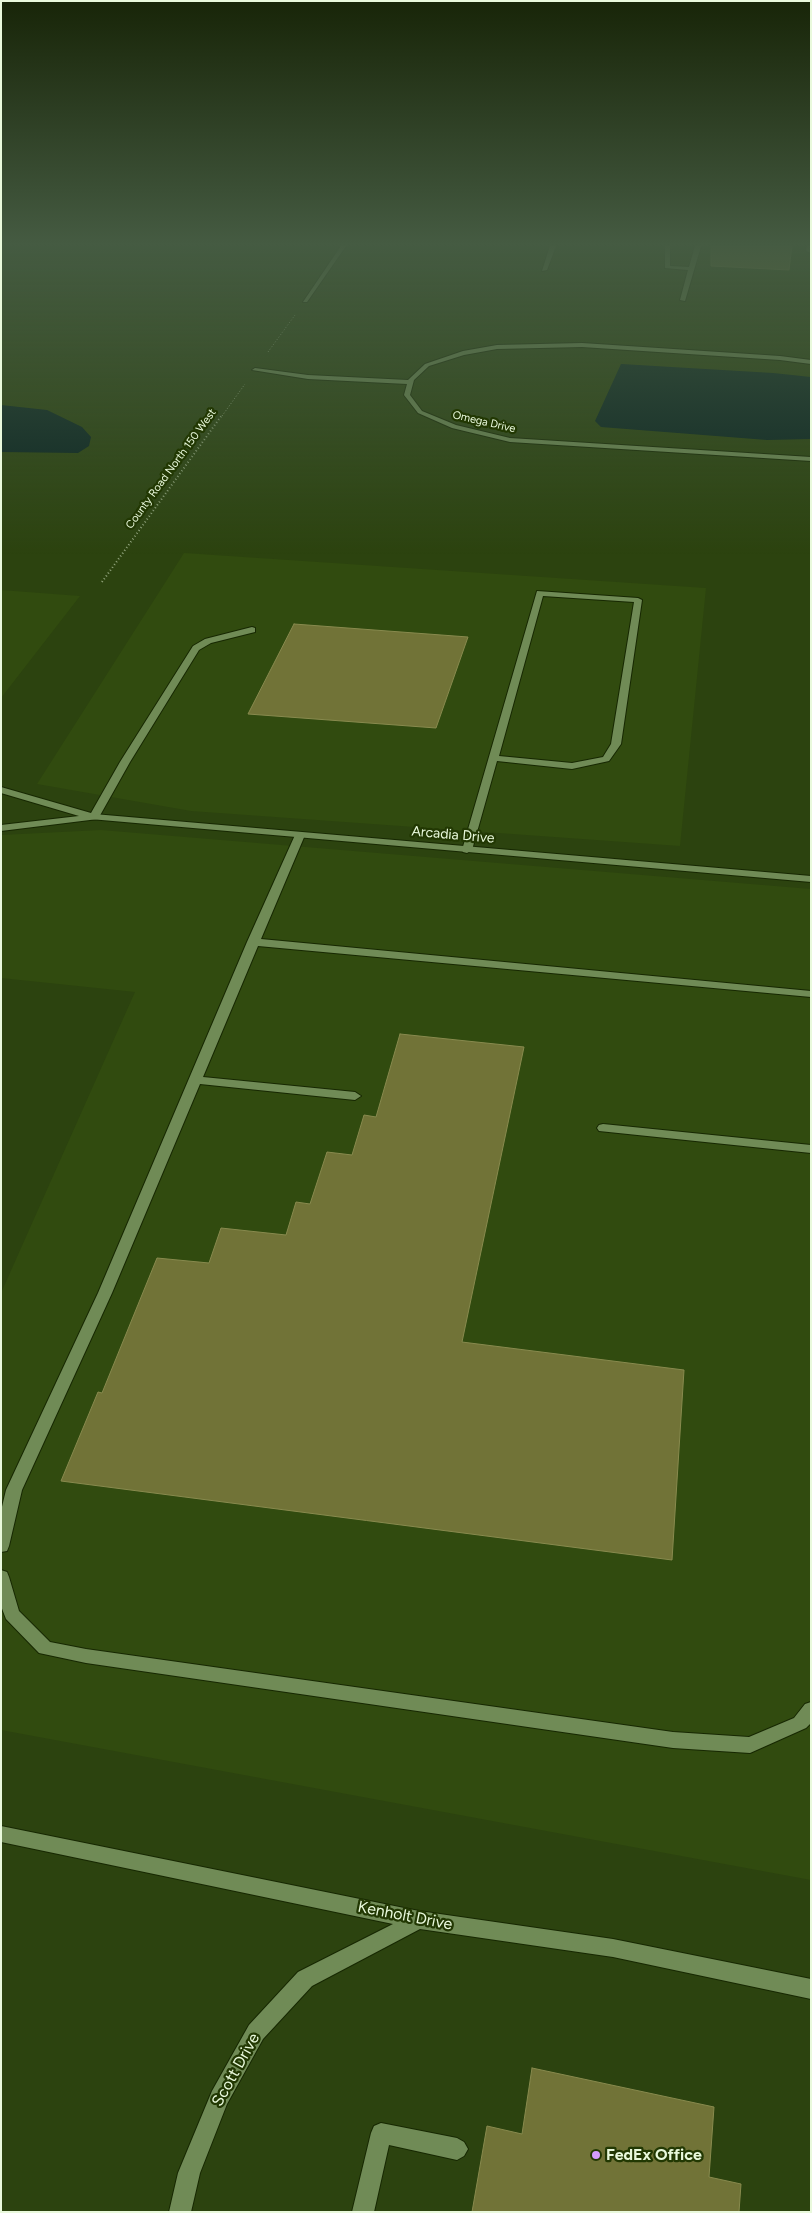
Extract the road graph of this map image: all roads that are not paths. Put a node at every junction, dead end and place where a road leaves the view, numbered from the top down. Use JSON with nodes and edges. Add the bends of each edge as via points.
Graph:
{"nodes":[{"id":1,"x":484,"y":349,"type":"edge"},
{"id":2,"x":640,"y":349,"type":"edge"},
{"id":3,"x":811,"y":362,"type":"edge"},
{"id":4,"x":255,"y":370,"type":"road end"},
{"id":5,"x":410,"y":382,"type":"junction"},
{"id":6,"x":811,"y":459,"type":"edge"},
{"id":7,"x":252,"y":630,"type":"dead end"},
{"id":8,"x":493,"y":758,"type":"junction"},
{"id":9,"x":1,"y":790,"type":"edge"},
{"id":10,"x":94,"y":817,"type":"junction"},
{"id":11,"x":1,"y":828,"type":"edge"},
{"id":12,"x":300,"y":835,"type":"junction"},
{"id":13,"x":468,"y":850,"type":"junction"},
{"id":14,"x":811,"y":879,"type":"edge"},
{"id":15,"x":253,"y":942,"type":"junction"},
{"id":16,"x":811,"y":994,"type":"edge"},
{"id":17,"x":194,"y":1080,"type":"junction"},
{"id":18,"x":355,"y":1096,"type":"dead end"},
{"id":19,"x":603,"y":1128,"type":"dead end"},
{"id":20,"x":811,"y":1150,"type":"edge"},
{"id":21,"x":1,"y":1546,"type":"edge"},
{"id":22,"x":1,"y":1577,"type":"edge"},
{"id":23,"x":811,"y":1709,"type":"edge"},
{"id":24,"x":1,"y":1834,"type":"edge"},
{"id":25,"x":419,"y":1920,"type":"junction"},
{"id":26,"x":811,"y":1989,"type":"edge"},
{"id":27,"x":457,"y":2148,"type":"dead end"},
{"id":28,"x":180,"y":2212,"type":"edge"},
{"id":29,"x":363,"y":2212,"type":"edge"}],
"edges":[{"from":1,"to":5,"type":"street","via":[[427,365]]},
{"from":2,"to":3,"type":"street"},
{"from":4,"to":5,"type":"street","via":[[308,377]]},
{"from":5,"to":6,"type":"street","name":"Omega Drive","via":[[407,395],[420,412],[454,427],[510,440]]},
{"from":7,"to":10,"type":"street","via":[[208,641],[196,648]]},
{"from":8,"to":8,"type":"street","via":[[540,593],[638,600],[616,744],[606,759],[572,766]]},
{"from":8,"to":13,"type":"street"},
{"from":9,"to":10,"type":"street"},
{"from":10,"to":11,"type":"street"},
{"from":10,"to":12,"type":"street","name":"Arcadia Drive"},
{"from":12,"to":13,"type":"street","name":"Arcadia Drive"},
{"from":12,"to":15,"type":"street"},
{"from":13,"to":14,"type":"street","name":"Arcadia Drive"},
{"from":15,"to":16,"type":"street"},
{"from":15,"to":17,"type":"street"},
{"from":17,"to":18,"type":"street"},
{"from":17,"to":21,"type":"street","via":[[105,1293],[14,1490]]},
{"from":19,"to":20,"type":"street"},
{"from":22,"to":23,"type":"street","via":[[12,1614],[45,1648],[86,1656],[673,1740],[750,1745],[800,1723]]},
{"from":24,"to":25,"type":"street","name":"Kenholt Drive"},
{"from":25,"to":26,"type":"street","name":"Kenholt Drive","via":[[613,1948]]},
{"from":25,"to":28,"type":"street","name":"Scott Drive","via":[[305,1979],[256,2032],[219,2098],[189,2173]]},
{"from":27,"to":29,"type":"street","via":[[381,2133]]}]}
